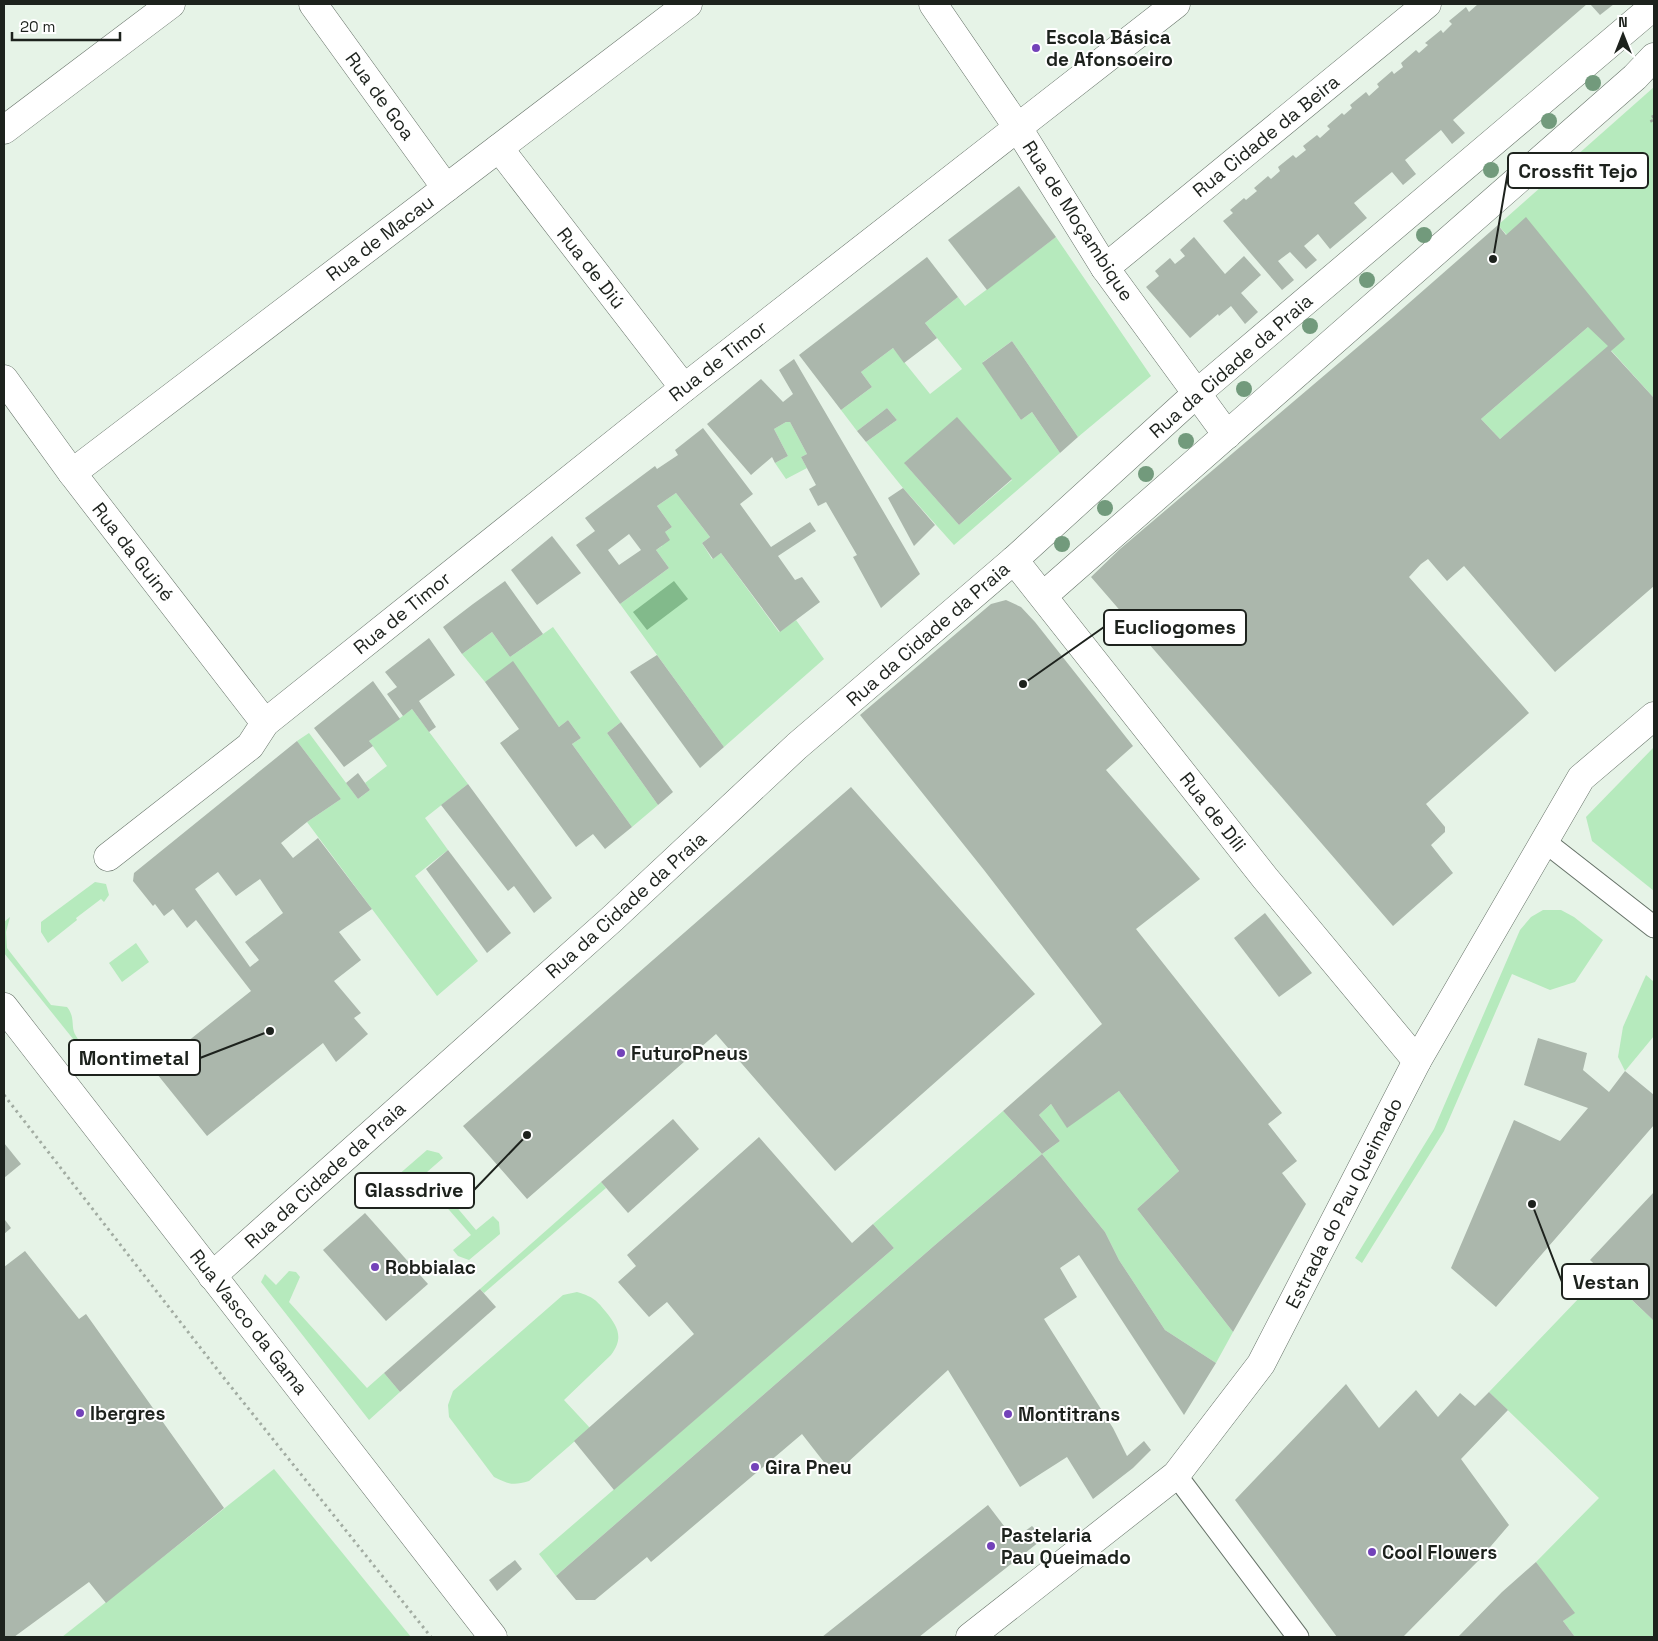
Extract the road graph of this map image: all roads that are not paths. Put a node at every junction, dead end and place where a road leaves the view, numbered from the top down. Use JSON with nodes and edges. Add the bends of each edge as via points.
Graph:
{"nodes":[{"id":1,"x":171,"y":4,"type":"edge"},
{"id":2,"x":313,"y":4,"type":"edge"},
{"id":3,"x":688,"y":4,"type":"edge"},
{"id":4,"x":933,"y":4,"type":"edge"},
{"id":5,"x":1176,"y":4,"type":"edge"},
{"id":6,"x":1427,"y":4,"type":"edge"},
{"id":7,"x":1654,"y":6,"type":"edge"},
{"id":8,"x":1654,"y":57,"type":"edge"},
{"id":9,"x":1018,"y":128,"type":"junction"},
{"id":10,"x":4,"y":130,"type":"edge"},
{"id":11,"x":499,"y":148,"type":"junction"},
{"id":12,"x":446,"y":188,"type":"junction"},
{"id":13,"x":1104,"y":268,"type":"junction"},
{"id":14,"x":4,"y":379,"type":"edge"},
{"id":15,"x":684,"y":388,"type":"junction"},
{"id":16,"x":1196,"y":394,"type":"junction"},
{"id":17,"x":1227,"y":435,"type":"junction"},
{"id":18,"x":72,"y":473,"type":"junction"},
{"id":19,"x":1014,"y":560,"type":"junction"},
{"id":20,"x":1043,"y":596,"type":"junction"},
{"id":21,"x":1654,"y":716,"type":"edge"},
{"id":22,"x":265,"y":723,"type":"junction"},
{"id":23,"x":1544,"y":841,"type":"junction"},
{"id":24,"x":108,"y":857,"type":"dead end"},
{"id":25,"x":1654,"y":927,"type":"edge"},
{"id":26,"x":4,"y":1008,"type":"edge"},
{"id":27,"x":1417,"y":1061,"type":"junction"},
{"id":28,"x":212,"y":1276,"type":"junction"},
{"id":29,"x":1176,"y":1475,"type":"junction"},
{"id":30,"x":493,"y":1637,"type":"edge"},
{"id":31,"x":970,"y":1637,"type":"edge"},
{"id":32,"x":1298,"y":1637,"type":"edge"}],
"edges":[{"from":1,"to":10,"type":"street"},
{"from":2,"to":12,"type":"street","name":"Rua de Goa"},
{"from":3,"to":11,"type":"street","name":"Rua de Macau"},
{"from":4,"to":9,"type":"street","name":"Rua de Moçambique"},
{"from":5,"to":9,"type":"street","name":"Rua de Timor"},
{"from":6,"to":13,"type":"street","name":"Rua Cidade da Beira"},
{"from":7,"to":16,"type":"street","name":"Rua da Cidade da Praia"},
{"from":8,"to":17,"type":"street"},
{"from":9,"to":13,"type":"street","name":"Rua de Moçambique"},
{"from":9,"to":15,"type":"street","name":"Rua de Timor"},
{"from":11,"to":12,"type":"street","name":"Rua de Macau"},
{"from":11,"to":15,"type":"street","name":"Rua de Diú"},
{"from":12,"to":18,"type":"street","name":"Rua de Macau"},
{"from":13,"to":16,"type":"street","name":"Rua de Moçambique"},
{"from":14,"to":18,"type":"street","name":"Rua da Guiné"},
{"from":15,"to":22,"type":"street","name":"Rua de Timor"},
{"from":16,"to":17,"type":"street","name":"Rua de Moçambique"},
{"from":16,"to":19,"type":"street","name":"Rua da Cidade da Praia"},
{"from":17,"to":20,"type":"street"},
{"from":18,"to":22,"type":"street","name":"Rua da Guiné"},
{"from":19,"to":20,"type":"street","name":"Rua de Díli"},
{"from":19,"to":28,"type":"street","name":"Rua da Cidade da Praia","via":[[797,746],[613,918]]},
{"from":20,"to":27,"type":"street","name":"Rua de Díli","via":[[1259,870]]},
{"from":21,"to":23,"type":"street","name":"Estrada do Pau Queimado","via":[[1581,778]]},
{"from":22,"to":24,"type":"street","name":"Rua de Timor","via":[[250,746]]},
{"from":23,"to":25,"type":"lane"},
{"from":23,"to":27,"type":"street","name":"Estrada do Pau Queimado"},
{"from":26,"to":28,"type":"street","name":"Rua Vasco da Gama"},
{"from":27,"to":29,"type":"street","name":"Estrada do Pau Queimado","via":[[1261,1364]]},
{"from":28,"to":30,"type":"street","name":"Rua Vasco da Gama"},
{"from":29,"to":31,"type":"street","name":"Estrada do Pau Queimado"},
{"from":29,"to":32,"type":"lane"}]}
